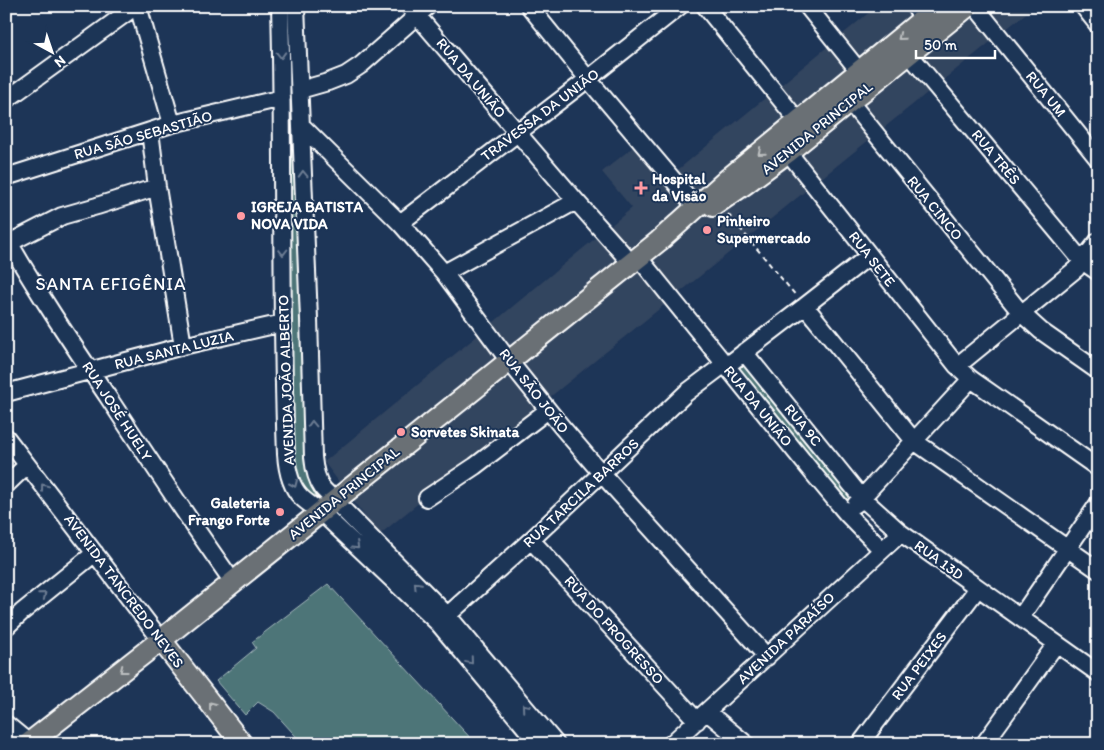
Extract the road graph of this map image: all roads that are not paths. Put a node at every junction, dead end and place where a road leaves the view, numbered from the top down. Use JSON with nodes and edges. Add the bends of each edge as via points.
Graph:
{"nodes":[{"id":1,"x":137,"y":6,"type":"edge"},
{"id":2,"x":280,"y":6,"type":"edge"},
{"id":3,"x":296,"y":6,"type":"edge"},
{"id":4,"x":529,"y":6,"type":"edge"},
{"id":5,"x":680,"y":6,"type":"edge"},
{"id":6,"x":705,"y":6,"type":"edge"},
{"id":7,"x":807,"y":6,"type":"edge"},
{"id":8,"x":968,"y":6,"type":"edge"},
{"id":9,"x":975,"y":6,"type":"edge"},
{"id":10,"x":1083,"y":6,"type":"edge"},
{"id":11,"x":418,"y":9,"type":"edge"},
{"id":12,"x":926,"y":10,"type":"edge"},
{"id":13,"x":1098,"y":25,"type":"edge"},
{"id":14,"x":909,"y":54,"type":"junction"},
{"id":15,"x":859,"y":71,"type":"junction"},
{"id":16,"x":588,"y":79,"type":"junction"},
{"id":17,"x":300,"y":90,"type":"junction"},
{"id":18,"x":282,"y":98,"type":"junction"},
{"id":19,"x":6,"y":100,"type":"edge"},
{"id":20,"x":850,"y":102,"type":"junction"},
{"id":21,"x":798,"y":121,"type":"junction"},
{"id":22,"x":172,"y":124,"type":"junction"},
{"id":23,"x":301,"y":125,"type":"junction"},
{"id":24,"x":150,"y":131,"type":"junction"},
{"id":25,"x":517,"y":132,"type":"junction"},
{"id":26,"x":788,"y":152,"type":"junction"},
{"id":27,"x":1098,"y":159,"type":"edge"},
{"id":28,"x":6,"y":177,"type":"edge"},
{"id":29,"x":157,"y":187,"type":"junction"},
{"id":30,"x":576,"y":201,"type":"junction"},
{"id":31,"x":696,"y":207,"type":"junction"},
{"id":32,"x":400,"y":223,"type":"junction"},
{"id":33,"x":8,"y":240,"type":"edge"},
{"id":34,"x":659,"y":241,"type":"junction"},
{"id":35,"x":1098,"y":241,"type":"edge"},
{"id":36,"x":870,"y":256,"type":"junction"},
{"id":37,"x":635,"y":260,"type":"junction"},
{"id":38,"x":1082,"y":261,"type":"junction"},
{"id":39,"x":1098,"y":272,"type":"edge"},
{"id":40,"x":444,"y":273,"type":"junction"},
{"id":41,"x":805,"y":306,"type":"junction"},
{"id":42,"x":1021,"y":313,"type":"junction"},
{"id":43,"x":283,"y":323,"type":"junction"},
{"id":44,"x":183,"y":346,"type":"junction"},
{"id":45,"x":744,"y":352,"type":"junction"},
{"id":46,"x":509,"y":361,"type":"junction"},
{"id":47,"x":725,"y":364,"type":"junction"},
{"id":48,"x":957,"y":366,"type":"junction"},
{"id":49,"x":90,"y":370,"type":"junction"},
{"id":50,"x":1098,"y":371,"type":"edge"},
{"id":51,"x":971,"y":379,"type":"junction"},
{"id":52,"x":6,"y":393,"type":"edge"},
{"id":53,"x":548,"y":410,"type":"junction"},
{"id":54,"x":6,"y":437,"type":"edge"},
{"id":55,"x":914,"y":440,"type":"junction"},
{"id":56,"x":27,"y":465,"type":"junction"},
{"id":57,"x":1098,"y":468,"type":"edge"},
{"id":58,"x":602,"y":474,"type":"junction"},
{"id":59,"x":6,"y":484,"type":"edge"},
{"id":60,"x":427,"y":498,"type":"dead end"},
{"id":61,"x":862,"y":498,"type":"junction"},
{"id":62,"x":1098,"y":504,"type":"edge"},
{"id":63,"x":328,"y":506,"type":"junction"},
{"id":64,"x":847,"y":514,"type":"junction"},
{"id":65,"x":901,"y":533,"type":"junction"},
{"id":66,"x":531,"y":540,"type":"junction"},
{"id":67,"x":1068,"y":548,"type":"junction"},
{"id":68,"x":882,"y":550,"type":"junction"},
{"id":69,"x":95,"y":553,"type":"junction"},
{"id":70,"x":1098,"y":570,"type":"edge"},
{"id":71,"x":233,"y":582,"type":"junction"},
{"id":72,"x":978,"y":588,"type":"junction"},
{"id":73,"x":1020,"y":618,"type":"junction"},
{"id":74,"x":443,"y":620,"type":"junction"},
{"id":75,"x":6,"y":627,"type":"edge"},
{"id":76,"x":161,"y":640,"type":"junction"},
{"id":77,"x":1056,"y":644,"type":"junction"},
{"id":78,"x":767,"y":657,"type":"junction"},
{"id":79,"x":1098,"y":673,"type":"edge"},
{"id":80,"x":702,"y":716,"type":"junction"},
{"id":81,"x":6,"y":724,"type":"edge"},
{"id":82,"x":28,"y":744,"type":"edge"},
{"id":83,"x":242,"y":744,"type":"edge"},
{"id":84,"x":539,"y":744,"type":"edge"},
{"id":85,"x":556,"y":744,"type":"edge"},
{"id":86,"x":672,"y":744,"type":"edge"},
{"id":87,"x":746,"y":744,"type":"edge"},
{"id":88,"x":860,"y":744,"type":"edge"},
{"id":89,"x":984,"y":744,"type":"edge"}],
"edges":[{"from":1,"to":19,"type":"street"},
{"from":1,"to":22,"type":"street"},
{"from":2,"to":18,"type":"street","name":"AVENIDA JOÃO ALBERTO","one_way":true},
{"from":3,"to":17,"type":"street","name":"AVENIDA JOÃO ALBERTO"},
{"from":4,"to":16,"type":"street"},
{"from":5,"to":16,"type":"street","name":"TRAVESSA DA UNIÃO"},
{"from":6,"to":21,"type":"street"},
{"from":7,"to":15,"type":"street"},
{"from":8,"to":14,"type":"main road","name":"AVENIDA PRINCIPAL"},
{"from":9,"to":27,"type":"street","name":"RUA UM"},
{"from":10,"to":13,"type":"street"},
{"from":11,"to":17,"type":"street","via":[[361,65],[346,75]]},
{"from":11,"to":25,"type":"street","name":"RUA DA UNIÃO"},
{"from":12,"to":15,"type":"main road","name":"AVENIDA PRINCIPAL","one_way":true},
{"from":14,"to":20,"type":"main road","name":"AVENIDA PRINCIPAL"},
{"from":14,"to":38,"type":"street","name":"RUA TRÊS"},
{"from":15,"to":21,"type":"main road","name":"AVENIDA PRINCIPAL"},
{"from":16,"to":25,"type":"street","name":"TRAVESSA DA UNIÃO"},
{"from":16,"to":31,"type":"street"},
{"from":17,"to":23,"type":"street","name":"AVENIDA JOÃO ALBERTO"},
{"from":18,"to":22,"type":"street","name":"RUA SÃO SEBASTIÃO"},
{"from":18,"to":43,"type":"street","name":"AVENIDA JOÃO ALBERTO","one_way":true},
{"from":20,"to":26,"type":"main road","name":"AVENIDA PRINCIPAL"},
{"from":20,"to":42,"type":"street","name":"RUA CINCO"},
{"from":21,"to":31,"type":"main road","name":"AVENIDA PRINCIPAL","one_way":true},
{"from":22,"to":24,"type":"street","name":"RUA SÃO SEBASTIÃO"},
{"from":23,"to":32,"type":"street","name":"RUA SÃO JOÃO"},
{"from":63,"to":23,"type":"street","name":"AVENIDA JOÃO ALBERTO","one_way":true,"via":[[314,470],[313,457]]},
{"from":24,"to":28,"type":"street","name":"RUA SÃO SEBASTIÃO"},
{"from":24,"to":29,"type":"street"},
{"from":25,"to":30,"type":"street","name":"RUA DA UNIÃO"},
{"from":25,"to":32,"type":"street","name":"TRAVESSA DA UNIÃO"},
{"from":26,"to":34,"type":"main road","name":"AVENIDA PRINCIPAL"},
{"from":26,"to":36,"type":"street","name":"RUA SETE"},
{"from":29,"to":33,"type":"street","via":[[62,216]]},
{"from":29,"to":44,"type":"street"},
{"from":30,"to":37,"type":"street","name":"RUA DA UNIÃO"},
{"from":30,"to":40,"type":"street"},
{"from":31,"to":34,"type":"main road","name":"AVENIDA PRINCIPAL"},
{"from":32,"to":40,"type":"street","name":"RUA SÃO JOÃO"},
{"from":33,"to":49,"type":"street","name":"RUA JOSÉ HUELY"},
{"from":34,"to":37,"type":"main road","name":"AVENIDA PRINCIPAL"},
{"from":35,"to":38,"type":"street"},
{"from":36,"to":41,"type":"street","name":"RUA TARCILA BARROS"},
{"from":36,"to":48,"type":"street","name":"RUA SETE"},
{"from":37,"to":46,"type":"main road","name":"AVENIDA PRINCIPAL"},
{"from":37,"to":47,"type":"street","name":"RUA DA UNIÃO"},
{"from":38,"to":39,"type":"street","name":"RUA TRÊS"},
{"from":38,"to":42,"type":"street"},
{"from":40,"to":46,"type":"street","name":"RUA SÃO JOÃO"},
{"from":41,"to":45,"type":"street","name":"RUA TARCILA BARROS"},
{"from":41,"to":55,"type":"street"},
{"from":42,"to":48,"type":"street"},
{"from":42,"to":50,"type":"street","name":"RUA CINCO"},
{"from":43,"to":44,"type":"street","name":"RUA SANTA LUZIA"},
{"from":43,"to":63,"type":"street","name":"AVENIDA JOÃO ALBERTO","one_way":true,"via":[[287,464],[300,496]]},
{"from":44,"to":49,"type":"street","name":"RUA SANTA LUZIA"},
{"from":45,"to":47,"type":"street","name":"RUA TARCILA BARROS"},
{"from":45,"to":61,"type":"street","name":"RUA 9C"},
{"from":46,"to":53,"type":"street","name":"RUA SÃO JOÃO"},
{"from":46,"to":63,"type":"main road","name":"AVENIDA PRINCIPAL"},
{"from":47,"to":58,"type":"street","name":"RUA TARCILA BARROS","via":[[686,393]]},
{"from":47,"to":64,"type":"street","name":"RUA DA UNIÃO"},
{"from":48,"to":51,"type":"street","name":"RUA SETE"},
{"from":49,"to":52,"type":"street","name":"RUA SANTA LUZIA"},
{"from":49,"to":71,"type":"street","name":"RUA JOSÉ HUELY"},
{"from":51,"to":55,"type":"street"},
{"from":51,"to":57,"type":"street","name":"RUA SETE"},
{"from":53,"to":58,"type":"street","name":"RUA SÃO JOÃO"},
{"from":53,"to":60,"type":"street"},
{"from":54,"to":56,"type":"street","name":"AVENIDA TANCREDO NEVES"},
{"from":55,"to":61,"type":"street"},
{"from":55,"to":67,"type":"street"},
{"from":56,"to":59,"type":"street"},
{"from":69,"to":56,"type":"street","name":"AVENIDA TANCREDO NEVES","one_way":true},
{"from":58,"to":66,"type":"street","name":"RUA TARCILA BARROS"},
{"from":58,"to":78,"type":"street","name":"RUA SÃO JOÃO"},
{"from":61,"to":64,"type":"street"},
{"from":61,"to":65,"type":"street","name":"RUA 13D"},
{"from":62,"to":67,"type":"street"},
{"from":63,"to":71,"type":"main road","name":"AVENIDA PRINCIPAL"},
{"from":63,"to":74,"type":"street","name":"AVENIDA JOÃO ALBERTO"},
{"from":64,"to":68,"type":"street","name":"RUA DA UNIÃO"},
{"from":65,"to":68,"type":"street","name":"AVENIDA PARAÍSO"},
{"from":65,"to":72,"type":"street","name":"RUA 13D"},
{"from":66,"to":74,"type":"street","name":"RUA TARCILA BARROS"},
{"from":66,"to":80,"type":"street","name":"RUA DO PROGRESSO"},
{"from":67,"to":70,"type":"street"},
{"from":67,"to":73,"type":"street"},
{"from":68,"to":78,"type":"street","name":"AVENIDA PARAÍSO"},
{"from":75,"to":69,"type":"street","one_way":true},
{"from":69,"to":76,"type":"street","name":"AVENIDA TANCREDO NEVES"},
{"from":71,"to":76,"type":"main road","name":"AVENIDA PRINCIPAL"},
{"from":72,"to":73,"type":"street","name":"RUA 13D"},
{"from":72,"to":88,"type":"street","name":"RUA PEIXES"},
{"from":73,"to":77,"type":"street","name":"RUA 13D"},
{"from":74,"to":84,"type":"street","name":"AVENIDA JOÃO ALBERTO","one_way":true},
{"from":85,"to":74,"type":"street","name":"AVENIDA JOÃO ALBERTO","one_way":true},
{"from":76,"to":82,"type":"main road","name":"AVENIDA PRINCIPAL","one_way":true},
{"from":83,"to":76,"type":"main road","name":"AVENIDA TANCREDO NEVES","one_way":true},
{"from":77,"to":79,"type":"street","name":"RUA 13D"},
{"from":77,"to":89,"type":"street"},
{"from":78,"to":80,"type":"street","name":"AVENIDA PARAÍSO"},
{"from":80,"to":86,"type":"street","name":"AVENIDA PARAÍSO"},
{"from":80,"to":87,"type":"street","name":"RUA DO PROGRESSO"},
{"from":81,"to":82,"type":"street"}]}
